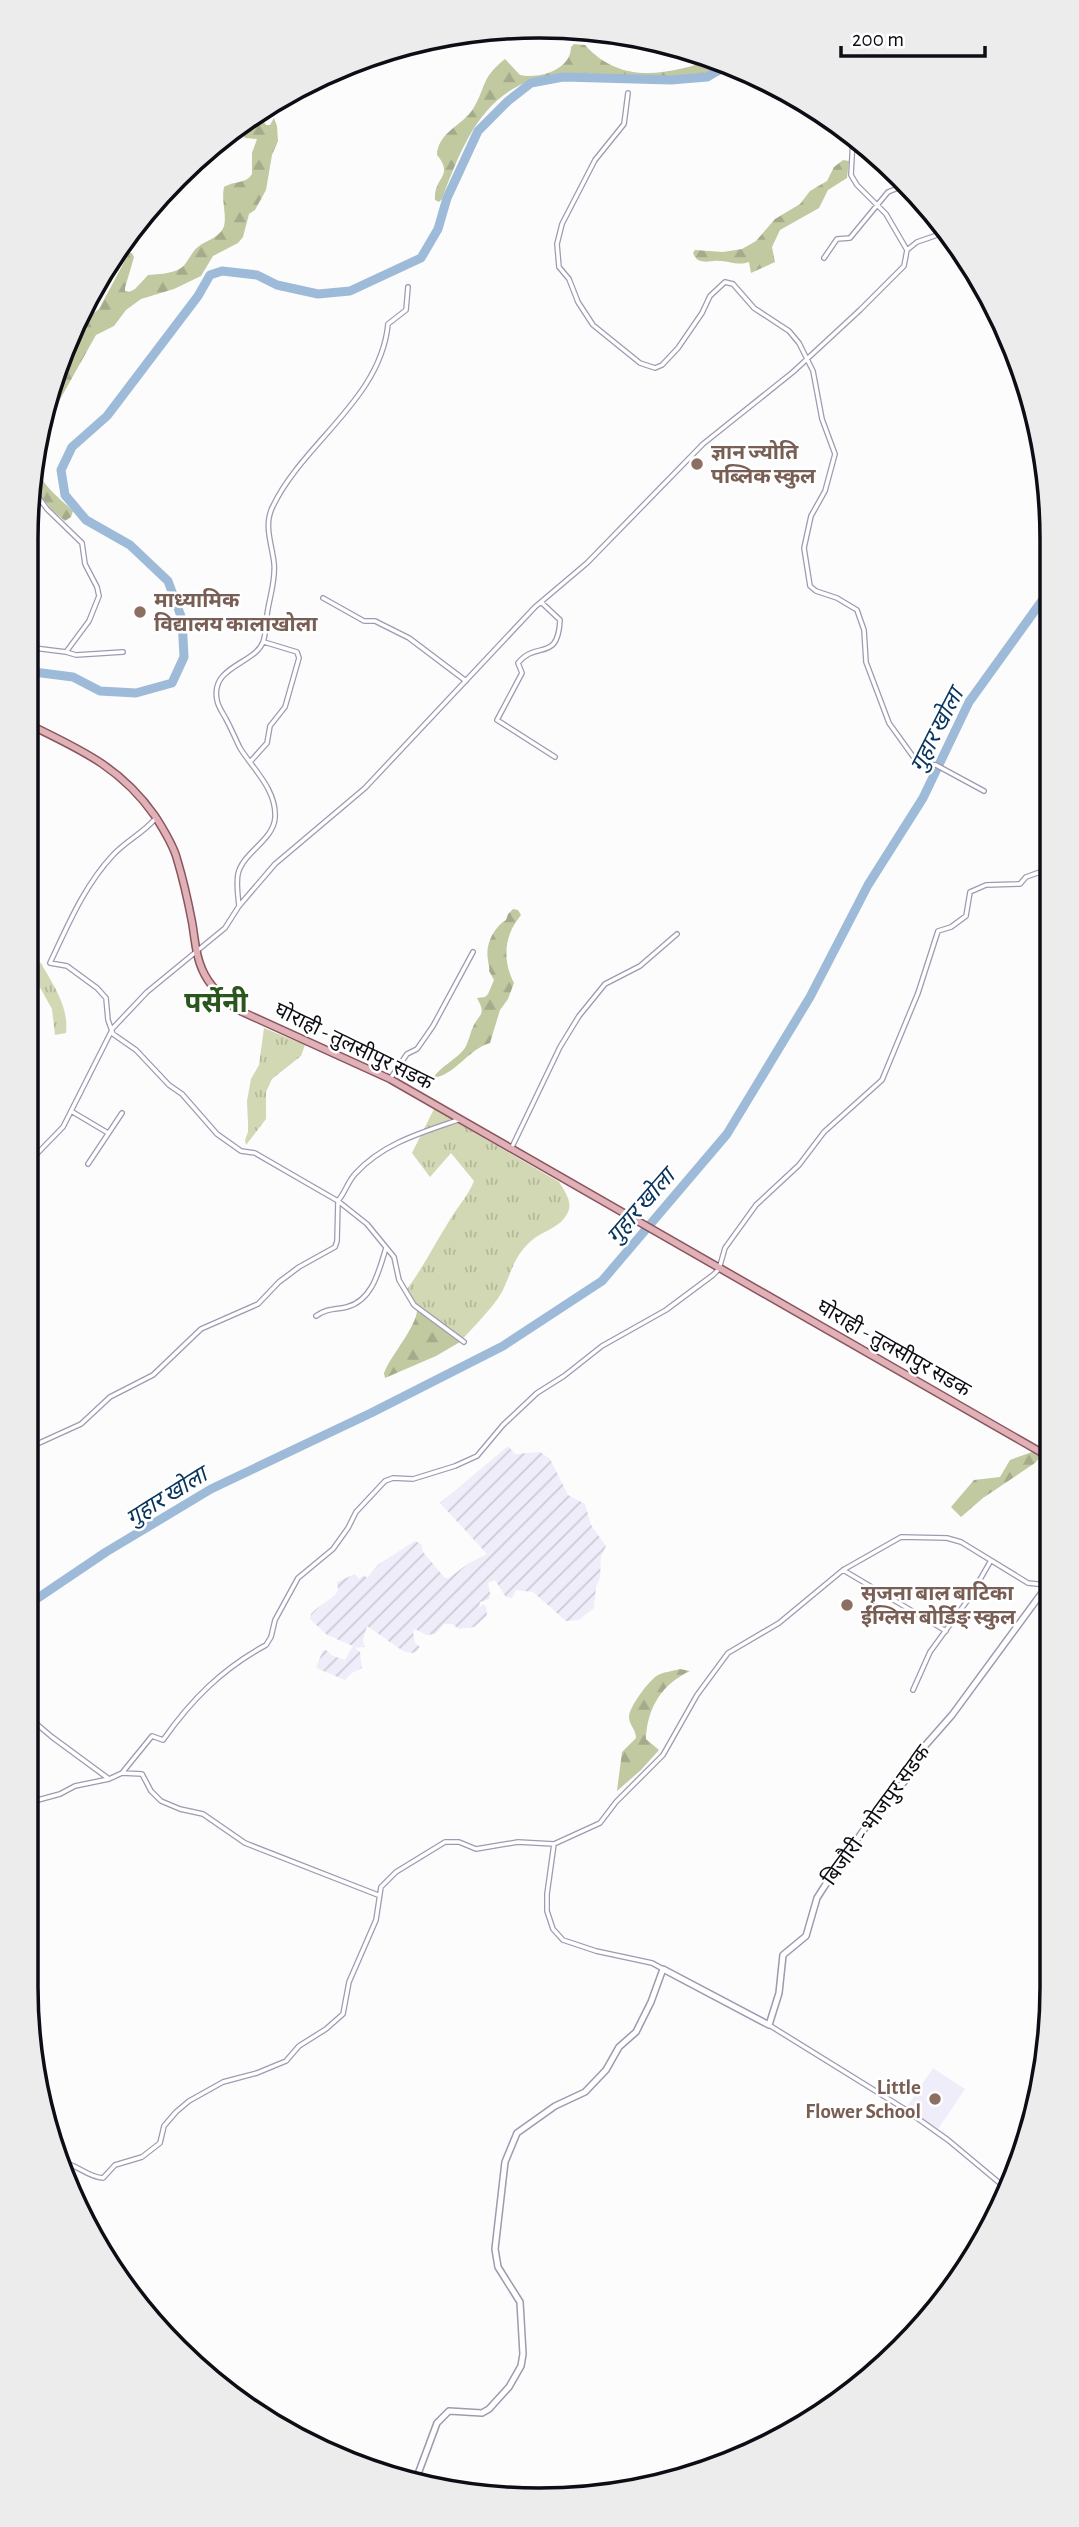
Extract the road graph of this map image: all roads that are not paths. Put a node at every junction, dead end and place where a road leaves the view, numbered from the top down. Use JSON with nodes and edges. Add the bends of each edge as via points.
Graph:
{"nodes":[{"id":1,"x":628,"y":93,"type":"dead end"},
{"id":2,"x":852,"y":149,"type":"edge"},
{"id":3,"x":897,"y":188,"type":"edge"},
{"id":4,"x":876,"y":205,"type":"junction"},
{"id":5,"x":937,"y":235,"type":"edge"},
{"id":6,"x":907,"y":250,"type":"junction"},
{"id":7,"x":824,"y":258,"type":"dead end"},
{"id":8,"x":408,"y":287,"type":"dead end"},
{"id":9,"x":807,"y":358,"type":"junction"},
{"id":10,"x":41,"y":500,"type":"edge"},
{"id":11,"x":323,"y":598,"type":"dead end"},
{"id":12,"x":541,"y":602,"type":"junction"},
{"id":13,"x":263,"y":642,"type":"junction"},
{"id":14,"x":38,"y":648,"type":"edge"},
{"id":15,"x":66,"y":652,"type":"junction"},
{"id":16,"x":123,"y":652,"type":"dead end"},
{"id":17,"x":466,"y":681,"type":"junction"},
{"id":18,"x":38,"y":729,"type":"edge"},
{"id":19,"x":555,"y":757,"type":"dead end"},
{"id":20,"x":250,"y":762,"type":"junction"},
{"id":21,"x":984,"y":791,"type":"dead end"},
{"id":22,"x":156,"y":818,"type":"junction"},
{"id":23,"x":1040,"y":873,"type":"edge"},
{"id":24,"x":239,"y":906,"type":"junction"},
{"id":25,"x":677,"y":934,"type":"dead end"},
{"id":26,"x":473,"y":952,"type":"dead end"},
{"id":27,"x":196,"y":953,"type":"junction"},
{"id":28,"x":113,"y":1028,"type":"junction"},
{"id":29,"x":390,"y":1079,"type":"junction"},
{"id":30,"x":71,"y":1111,"type":"junction"},
{"id":31,"x":122,"y":1113,"type":"dead end"},
{"id":32,"x":460,"y":1119,"type":"junction"},
{"id":33,"x":108,"y":1134,"type":"junction"},
{"id":34,"x":511,"y":1149,"type":"junction"},
{"id":35,"x":38,"y":1153,"type":"edge"},
{"id":36,"x":88,"y":1164,"type":"dead end"},
{"id":37,"x":338,"y":1201,"type":"junction"},
{"id":38,"x":386,"y":1248,"type":"junction"},
{"id":39,"x":719,"y":1269,"type":"junction"},
{"id":40,"x":316,"y":1316,"type":"dead end"},
{"id":41,"x":464,"y":1342,"type":"dead end"},
{"id":42,"x":38,"y":1444,"type":"edge"},
{"id":43,"x":1040,"y":1452,"type":"edge"},
{"id":44,"x":990,"y":1562,"type":"junction"},
{"id":45,"x":843,"y":1570,"type":"junction"},
{"id":46,"x":1040,"y":1582,"type":"edge"},
{"id":47,"x":1040,"y":1595,"type":"edge"},
{"id":48,"x":946,"y":1630,"type":"junction"},
{"id":49,"x":913,"y":1690,"type":"dead end"},
{"id":50,"x":38,"y":1726,"type":"edge"},
{"id":51,"x":122,"y":1773,"type":"junction"},
{"id":52,"x":109,"y":1779,"type":"junction"},
{"id":53,"x":38,"y":1800,"type":"edge"},
{"id":54,"x":554,"y":1844,"type":"junction"},
{"id":55,"x":379,"y":1895,"type":"junction"},
{"id":56,"x":663,"y":1969,"type":"junction"},
{"id":57,"x":769,"y":2025,"type":"junction"},
{"id":58,"x":71,"y":2165,"type":"edge"},
{"id":59,"x":1000,"y":2183,"type":"edge"},
{"id":60,"x":418,"y":2473,"type":"edge"}],
"edges":[{"from":1,"to":9,"type":"street","via":[[624,124],[595,160],[562,224],[557,244],[559,267],[593,325],[640,363],[655,368],[688,336],[710,296],[724,282],[789,331]]},
{"from":2,"to":4,"type":"street","via":[[851,175]]},
{"from":3,"to":4,"type":"street"},
{"from":4,"to":6,"type":"street"},
{"from":4,"to":7,"type":"street","via":[[850,237],[837,239]]},
{"from":5,"to":6,"type":"street"},
{"from":6,"to":9,"type":"street","via":[[904,266],[894,278]]},
{"from":8,"to":13,"type":"street","via":[[406,310],[388,324],[387,342],[371,376],[271,509],[268,530],[274,586]]},
{"from":9,"to":12,"type":"street","via":[[703,444],[587,564]]},
{"from":9,"to":21,"type":"street","via":[[835,454],[804,548],[810,586],[857,610],[866,662],[889,723],[917,762],[936,765]]},
{"from":10,"to":15,"type":"street","via":[[82,543],[85,564],[99,596],[89,621]]},
{"from":11,"to":17,"type":"street","via":[[364,621],[375,621],[409,638]]},
{"from":12,"to":17,"type":"street"},
{"from":12,"to":19,"type":"street","via":[[560,620],[559,636],[550,648],[524,655],[518,663],[522,673],[497,720]]},
{"from":13,"to":20,"type":"street","via":[[221,678],[215,689],[217,703]]},
{"from":13,"to":20,"type":"street","via":[[298,652],[299,658],[285,706],[270,726],[267,743]]},
{"from":14,"to":15,"type":"street"},
{"from":15,"to":16,"type":"street"},
{"from":17,"to":24,"type":"street","via":[[365,788],[275,864]]},
{"from":18,"to":22,"type":"main road","name":"घोराही - तुलसीपुर सडक","via":[[117,774],[137,791]]},
{"from":20,"to":24,"type":"street","via":[[271,796],[275,815],[269,834],[239,870]]},
{"from":22,"to":27,"type":"main road","name":"घोराही - तुलसीपुर सडक","via":[[177,856]]},
{"from":22,"to":28,"type":"street","via":[[112,856],[93,881],[50,963],[67,966],[97,988],[106,998]]},
{"from":23,"to":39,"type":"street","via":[[1020,884],[986,885],[970,892],[965,916],[938,931],[882,1080],[824,1132],[799,1165],[756,1205],[725,1248]]},
{"from":24,"to":27,"type":"street","via":[[225,928]]},
{"from":25,"to":34,"type":"street","via":[[640,966],[605,984],[579,1016]]},
{"from":26,"to":29,"type":"street","via":[[433,1026]]},
{"from":27,"to":28,"type":"street","via":[[146,992]]},
{"from":27,"to":29,"type":"main road","name":"घोराही - तुलसीपुर सडक","via":[[218,994],[236,1009]]},
{"from":28,"to":30,"type":"street"},
{"from":28,"to":37,"type":"street","via":[[116,1037],[182,1094],[217,1134]]},
{"from":29,"to":32,"type":"main road","name":"घोराही - तुलसीपुर सडक"},
{"from":30,"to":33,"type":"street"},
{"from":30,"to":35,"type":"street","via":[[63,1128]]},
{"from":31,"to":33,"type":"street"},
{"from":32,"to":34,"type":"main road","name":"घोराही - तुलसीपुर सडक"},
{"from":32,"to":37,"type":"street","via":[[411,1136],[366,1161]]},
{"from":33,"to":36,"type":"street"},
{"from":34,"to":39,"type":"main road","name":"घोराही - तुलसीपुर सडक"},
{"from":37,"to":38,"type":"street","via":[[367,1224]]},
{"from":37,"to":42,"type":"street","via":[[335,1247],[279,1282],[258,1304],[201,1329],[153,1375],[110,1397],[81,1424]]},
{"from":38,"to":40,"type":"street","via":[[371,1292],[354,1304]]},
{"from":38,"to":41,"type":"street","via":[[414,1305]]},
{"from":39,"to":43,"type":"main road","name":"घोराही - तुलसीपुर सडक"},
{"from":39,"to":51,"type":"street","via":[[666,1310],[602,1346],[537,1393],[477,1456],[413,1479],[384,1481],[356,1512],[333,1549],[298,1578],[266,1645],[214,1679],[163,1740],[152,1736]]},
{"from":44,"to":45,"type":"street","via":[[947,1538],[901,1537]]},
{"from":44,"to":46,"type":"street","via":[[1028,1583]]},
{"from":44,"to":48,"type":"street"},
{"from":45,"to":48,"type":"street"},
{"from":45,"to":54,"type":"street","via":[[779,1623],[729,1653],[697,1695],[663,1755],[600,1824]]},
{"from":47,"to":57,"type":"street","name":"बिजौरी - भोजपुर सडक","via":[[923,1748],[904,1782],[879,1808],[817,1898],[806,1936],[783,1955],[779,1993]]},
{"from":48,"to":49,"type":"street"},
{"from":50,"to":52,"type":"street"},
{"from":51,"to":52,"type":"street"},
{"from":51,"to":55,"type":"street","via":[[142,1774],[161,1801],[203,1814],[245,1843]]},
{"from":52,"to":53,"type":"street"},
{"from":54,"to":55,"type":"street","via":[[518,1842],[476,1849],[445,1842],[396,1872]]},
{"from":54,"to":56,"type":"street","via":[[547,1894],[553,1929],[563,1940]]},
{"from":55,"to":58,"type":"street","via":[[376,1920],[349,1982],[343,2014],[326,2029],[299,2046],[286,2061],[223,2082],[189,2101],[164,2126],[160,2143],[142,2157],[115,2165],[103,2178],[93,2178]]},
{"from":56,"to":57,"type":"street"},
{"from":56,"to":60,"type":"street","via":[[636,2032],[619,2047],[606,2070],[585,2092],[555,2106],[517,2133],[505,2162],[495,2249],[498,2267],[520,2302],[521,2366],[489,2409],[482,2413],[449,2411],[443,2416]]},
{"from":57,"to":59,"type":"street","via":[[903,2108]]}]}
